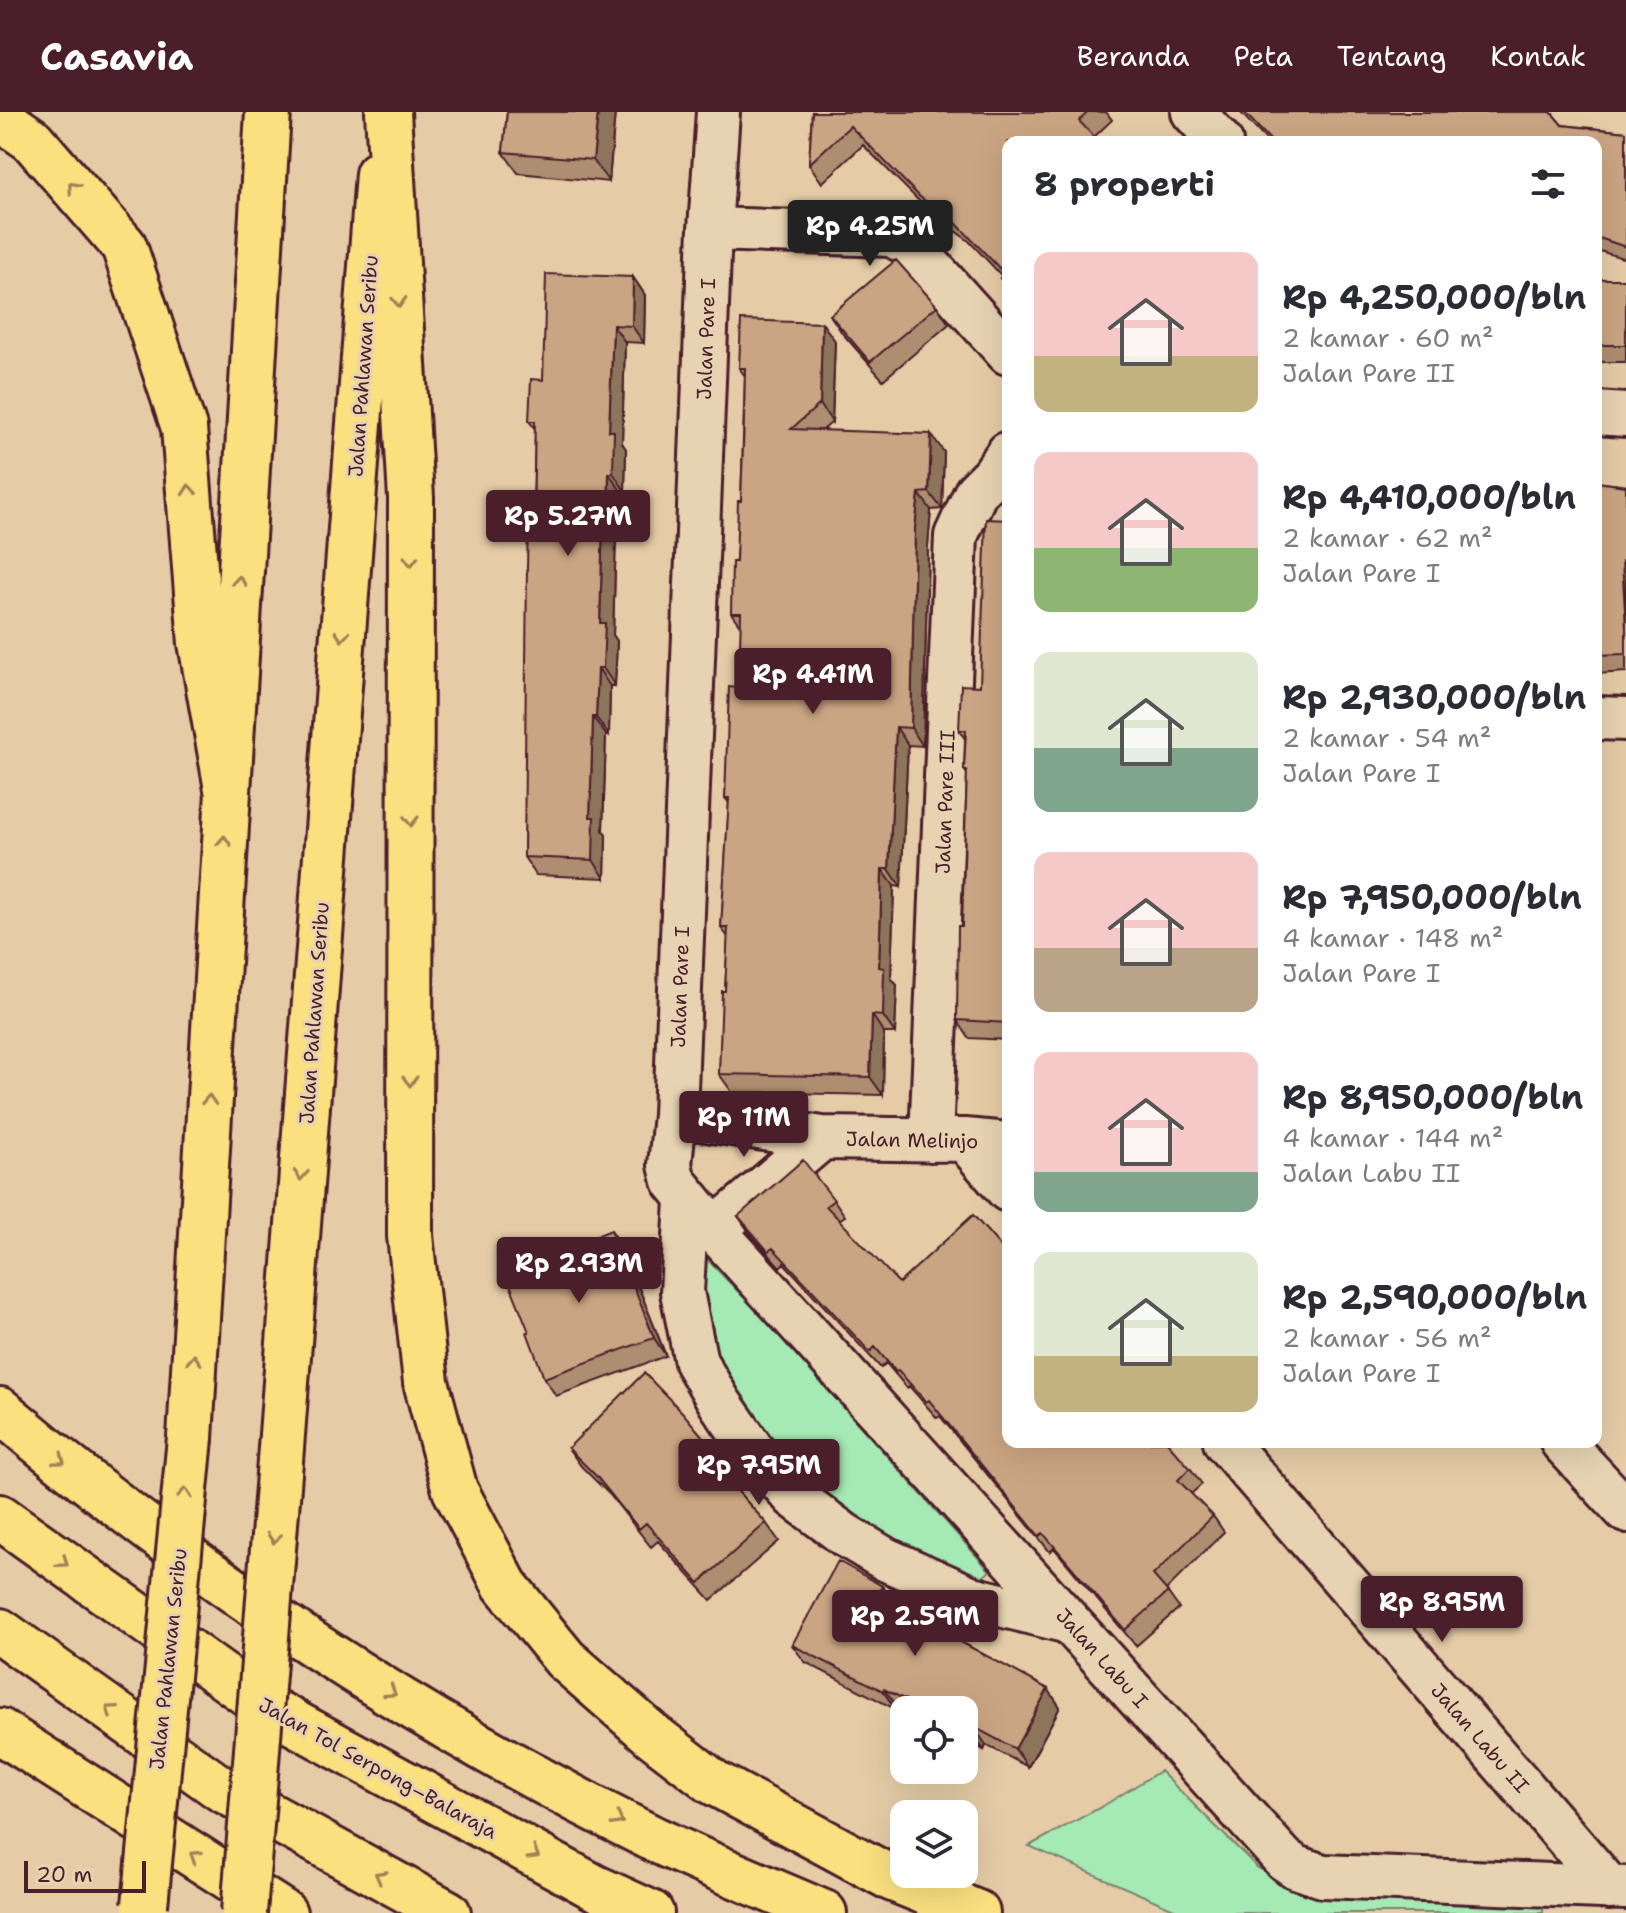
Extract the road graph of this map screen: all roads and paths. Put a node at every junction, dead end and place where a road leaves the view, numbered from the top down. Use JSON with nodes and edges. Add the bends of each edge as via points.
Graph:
{"nodes":[{"id":1,"x":268,"y":112,"type":"edge"},
{"id":2,"x":385,"y":112,"type":"edge"},
{"id":3,"x":718,"y":112,"type":"edge"},
{"id":4,"x":1193,"y":112,"type":"edge"},
{"id":5,"x":0,"y":118,"type":"edge"},
{"id":6,"x":1215,"y":136,"type":"edge"},
{"id":7,"x":710,"y":229,"type":"junction"},
{"id":8,"x":1002,"y":346,"type":"edge"},
{"id":9,"x":1602,"y":413,"type":"edge"},
{"id":10,"x":1626,"y":415,"type":"edge"},
{"id":11,"x":1002,"y":467,"type":"edge"},
{"id":12,"x":1602,"y":718,"type":"edge"},
{"id":13,"x":1626,"y":719,"type":"edge"},
{"id":14,"x":227,"y":789,"type":"junction"},
{"id":15,"x":675,"y":1115,"type":"junction"},
{"id":16,"x":822,"y":1138,"type":"junction"},
{"id":17,"x":948,"y":1140,"type":"junction"},
{"id":18,"x":1002,"y":1144,"type":"edge"},
{"id":19,"x":1002,"y":1185,"type":"edge"},
{"id":20,"x":700,"y":1215,"type":"junction"},
{"id":21,"x":0,"y":1410,"type":"edge"},
{"id":22,"x":1230,"y":1448,"type":"edge"},
{"id":23,"x":1568,"y":1448,"type":"edge"},
{"id":24,"x":1626,"y":1511,"type":"edge"},
{"id":25,"x":0,"y":1517,"type":"edge"},
{"id":26,"x":1069,"y":1622,"type":"junction"},
{"id":27,"x":0,"y":1631,"type":"edge"},
{"id":28,"x":0,"y":1731,"type":"edge"},
{"id":29,"x":1618,"y":1888,"type":"edge"},
{"id":30,"x":144,"y":1910,"type":"edge"},
{"id":31,"x":244,"y":1913,"type":"edge"},
{"id":32,"x":284,"y":1913,"type":"edge"},
{"id":33,"x":448,"y":1913,"type":"edge"},
{"id":34,"x":651,"y":1913,"type":"edge"},
{"id":35,"x":824,"y":1913,"type":"edge"},
{"id":36,"x":977,"y":1913,"type":"edge"}],
"edges":[{"from":14,"to":1,"type":"main road","name":"Jalan Pahlawan Seribu","one_way":true},
{"from":2,"to":31,"type":"main road","name":"Jalan Pahlawan Seribu","one_way":true,"bridge":true},
{"from":2,"to":36,"type":"main road","one_way":true,"via":[[411,498],[410,1236],[426,1382],[455,1490],[505,1585],[565,1659],[652,1735],[713,1782],[891,1878]]},
{"from":3,"to":7,"type":"street","name":"Jalan Pare I"},
{"from":4,"to":6,"type":"street"},
{"from":14,"to":5,"type":"main road","one_way":true,"via":[[201,643],[184,428],[124,246],[32,140]]},
{"from":7,"to":8,"type":"street","via":[[901,238]]},
{"from":7,"to":15,"type":"street","name":"Jalan Pare I"},
{"from":9,"to":10,"type":"street"},
{"from":11,"to":17,"type":"street","name":"Jalan Pare III","via":[[976,492],[956,536]]},
{"from":12,"to":13,"type":"street"},
{"from":30,"to":14,"type":"main road","name":"Jalan Pahlawan Seribu","one_way":true,"bridge":true,"via":[[190,1438]]},
{"from":15,"to":16,"type":"street","name":"Jalan Melinjo"},
{"from":15,"to":20,"type":"street","name":"Jalan Pare I","via":[[670,1165],[674,1181]]},
{"from":16,"to":17,"type":"street","name":"Jalan Melinjo"},
{"from":16,"to":20,"type":"street"},
{"from":17,"to":18,"type":"street","name":"Jalan Melinjo"},
{"from":17,"to":19,"type":"street"},
{"from":20,"to":26,"type":"street","name":"Jalan Labu I"},
{"from":20,"to":26,"type":"street","name":"Jalan Pare I","via":[[682,1292],[696,1362],[752,1449],[794,1497],[885,1559],[972,1598]]},
{"from":21,"to":35,"type":"main road","one_way":true,"via":[[221,1582],[459,1735],[653,1838]]},
{"from":22,"to":29,"type":"street","name":"Jalan Labu II"},
{"from":23,"to":24,"type":"street"},
{"from":25,"to":34,"type":"main road","name":"Jalan Tol Serpong–Balaraja","one_way":true,"via":[[269,1709]]},
{"from":26,"to":29,"type":"street","name":"Jalan Labu I","via":[[1296,1867],[1323,1876]]},
{"from":33,"to":27,"type":"main road","one_way":true,"via":[[220,1788]]},
{"from":32,"to":28,"type":"main road","one_way":true}]}
